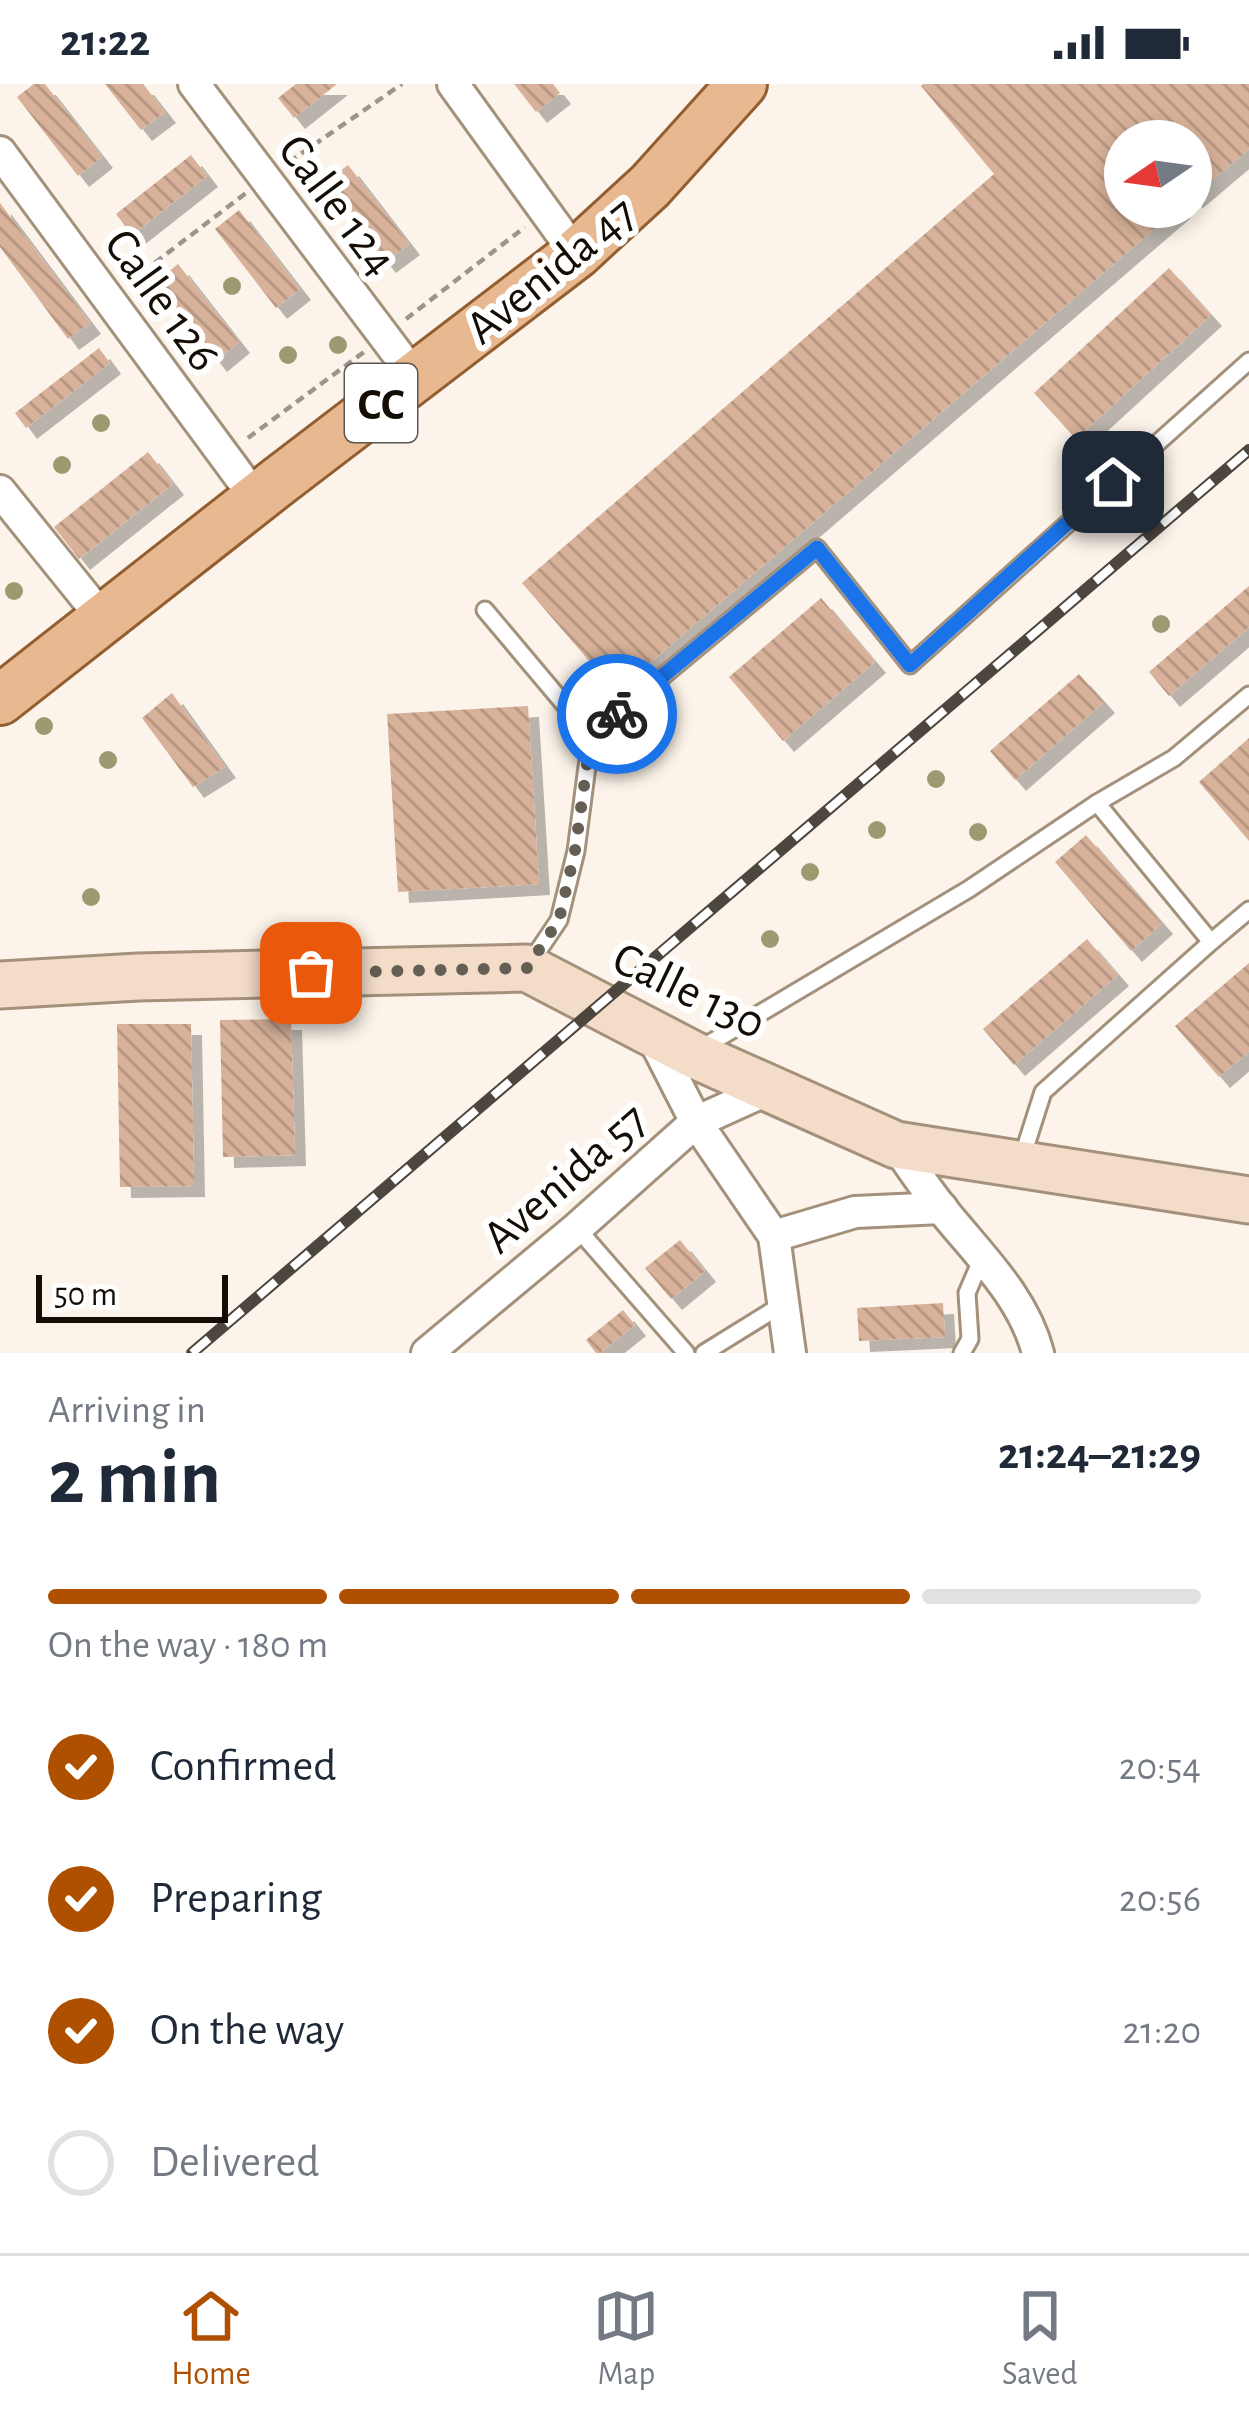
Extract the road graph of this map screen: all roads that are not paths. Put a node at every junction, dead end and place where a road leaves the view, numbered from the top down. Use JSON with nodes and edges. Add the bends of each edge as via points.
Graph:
{"nodes":[{"id":1,"x":194,"y":84,"type":"edge"},
{"id":2,"x":453,"y":84,"type":"edge"},
{"id":3,"x":742,"y":84,"type":"edge"},
{"id":4,"x":0,"y":152,"type":"edge"},
{"id":5,"x":577,"y":254,"type":"junction"},
{"id":6,"x":1249,"y":361,"type":"edge"},
{"id":7,"x":415,"y":377,"type":"junction"},
{"id":8,"x":0,"y":491,"type":"edge"},
{"id":9,"x":257,"y":500,"type":"junction"},
{"id":10,"x":485,"y":610,"type":"dead end"},
{"id":11,"x":104,"y":620,"type":"junction"},
{"id":12,"x":1249,"y":695,"type":"edge"},
{"id":13,"x":0,"y":700,"type":"edge"},
{"id":14,"x":591,"y":736,"type":"junction"},
{"id":15,"x":1097,"y":803,"type":"junction"},
{"id":16,"x":1249,"y":910,"type":"edge"},
{"id":17,"x":1210,"y":942,"type":"junction"},
{"id":18,"x":527,"y":968,"type":"junction"},
{"id":19,"x":0,"y":985,"type":"edge"},
{"id":20,"x":649,"y":1030,"type":"junction"},
{"id":21,"x":692,"y":1054,"type":"junction"},
{"id":22,"x":771,"y":1088,"type":"junction"},
{"id":23,"x":696,"y":1122,"type":"junction"},
{"id":24,"x":896,"y":1145,"type":"junction"},
{"id":25,"x":1020,"y":1165,"type":"junction"},
{"id":26,"x":1249,"y":1200,"type":"edge"},
{"id":27,"x":942,"y":1208,"type":"junction"},
{"id":28,"x":577,"y":1228,"type":"junction"},
{"id":29,"x":775,"y":1237,"type":"junction"},
{"id":30,"x":982,"y":1258,"type":"junction"},
{"id":31,"x":782,"y":1304,"type":"junction"},
{"id":32,"x":427,"y":1353,"type":"edge"},
{"id":33,"x":686,"y":1353,"type":"edge"},
{"id":34,"x":704,"y":1353,"type":"edge"},
{"id":35,"x":790,"y":1353,"type":"edge"},
{"id":36,"x":962,"y":1353,"type":"edge"},
{"id":37,"x":1038,"y":1353,"type":"edge"}],
"edges":[{"from":1,"to":7,"type":"street","name":"Calle 124"},
{"from":2,"to":5,"type":"street"},
{"from":3,"to":5,"type":"main road","name":"Avenida 47","number":"CC"},
{"from":4,"to":9,"type":"street","name":"Calle 126"},
{"from":5,"to":7,"type":"main road","name":"Avenida 47","number":"CC"},
{"from":6,"to":14,"type":"lane","via":[[910,665],[817,548]]},
{"from":7,"to":9,"type":"main road","name":"Avenida 47","number":"CC"},
{"from":8,"to":11,"type":"street"},
{"from":9,"to":11,"type":"main road","name":"Avenida 47","number":"CC"},
{"from":10,"to":14,"type":"lane"},
{"from":11,"to":13,"type":"main road","name":"Avenida 47","number":"CC"},
{"from":12,"to":15,"type":"lane","via":[[1174,758]]},
{"from":14,"to":18,"type":"lane","via":[[559,920]]},
{"from":15,"to":17,"type":"lane"},
{"from":15,"to":21,"type":"lane","via":[[969,890]]},
{"from":16,"to":17,"type":"lane"},
{"from":17,"to":25,"type":"lane","via":[[1043,1092]]},
{"from":18,"to":19,"type":"main road","name":"Calle 130"},
{"from":18,"to":20,"type":"main road","name":"Calle 130"},
{"from":20,"to":21,"type":"main road","name":"Calle 130"},
{"from":20,"to":23,"type":"street"},
{"from":21,"to":22,"type":"main road","name":"Calle 130"},
{"from":22,"to":23,"type":"street","name":"Avenida 57"},
{"from":22,"to":24,"type":"main road","name":"Calle 130"},
{"from":23,"to":28,"type":"street","name":"Avenida 57"},
{"from":23,"to":29,"type":"street"},
{"from":24,"to":25,"type":"main road","name":"Calle 130"},
{"from":24,"to":27,"type":"street"},
{"from":25,"to":26,"type":"main road","name":"Calle 130"},
{"from":27,"to":29,"type":"street","via":[[855,1212]]},
{"from":27,"to":30,"type":"street"},
{"from":28,"to":32,"type":"street","name":"Avenida 57"},
{"from":28,"to":33,"type":"lane"},
{"from":29,"to":31,"type":"street"},
{"from":30,"to":36,"type":"lane","via":[[967,1293],[970,1339]]},
{"from":30,"to":37,"type":"street","via":[[1021,1310]]},
{"from":31,"to":34,"type":"lane"},
{"from":31,"to":35,"type":"street"}]}
